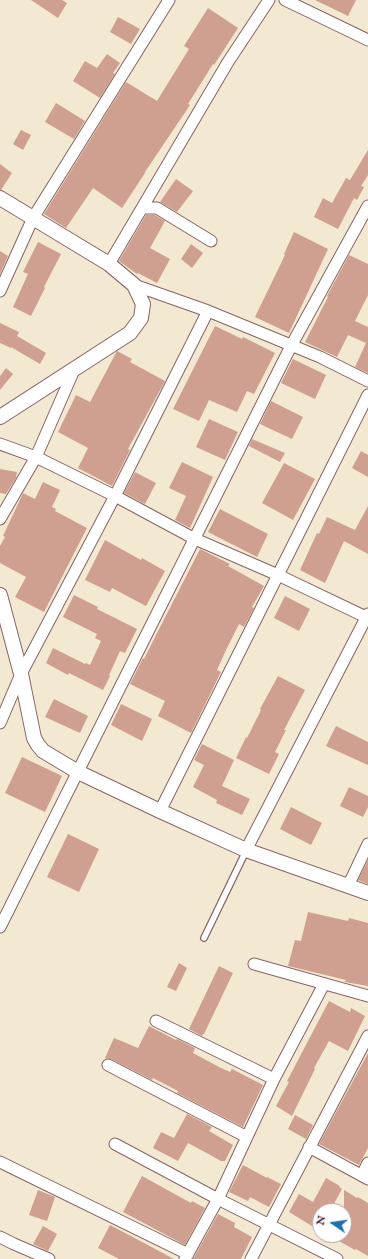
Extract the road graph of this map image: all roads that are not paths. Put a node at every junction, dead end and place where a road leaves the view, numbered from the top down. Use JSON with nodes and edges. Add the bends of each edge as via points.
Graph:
{"nodes":[{"id":1,"x":169,"y":0,"type":"edge"},
{"id":2,"x":269,"y":0,"type":"edge"},
{"id":3,"x":285,"y":0,"type":"edge"},
{"id":4,"x":368,"y":40,"type":"edge"},
{"id":5,"x":0,"y":198,"type":"edge"},
{"id":6,"x":368,"y":206,"type":"edge"},
{"id":7,"x":142,"y":208,"type":"junction"},
{"id":8,"x":33,"y":218,"type":"junction"},
{"id":9,"x":211,"y":241,"type":"dead end"},
{"id":10,"x":109,"y":264,"type":"junction"},
{"id":11,"x":134,"y":286,"type":"junction"},
{"id":12,"x":0,"y":291,"type":"edge"},
{"id":13,"x":208,"y":311,"type":"junction"},
{"id":14,"x":291,"y":346,"type":"junction"},
{"id":15,"x":74,"y":370,"type":"junction"},
{"id":16,"x":368,"y":381,"type":"edge"},
{"id":17,"x":368,"y":395,"type":"edge"},
{"id":18,"x":0,"y":417,"type":"edge"},
{"id":19,"x":0,"y":444,"type":"edge"},
{"id":20,"x":36,"y":458,"type":"junction"},
{"id":21,"x":115,"y":496,"type":"junction"},
{"id":22,"x":0,"y":519,"type":"edge"},
{"id":23,"x":195,"y":538,"type":"junction"},
{"id":24,"x":278,"y":575,"type":"junction"},
{"id":25,"x":0,"y":595,"type":"edge"},
{"id":26,"x":367,"y":616,"type":"edge"},
{"id":27,"x":21,"y":674,"type":"junction"},
{"id":28,"x":0,"y":723,"type":"edge"},
{"id":29,"x":78,"y":772,"type":"junction"},
{"id":30,"x":160,"y":811,"type":"junction"},
{"id":31,"x":368,"y":844,"type":"edge"},
{"id":32,"x":246,"y":850,"type":"junction"},
{"id":33,"x":348,"y":886,"type":"junction"},
{"id":34,"x":368,"y":893,"type":"edge"},
{"id":35,"x":0,"y":927,"type":"edge"},
{"id":36,"x":204,"y":938,"type":"dead end"},
{"id":37,"x":254,"y":964,"type":"dead end"},
{"id":38,"x":324,"y":984,"type":"junction"},
{"id":39,"x":368,"y":996,"type":"edge"},
{"id":40,"x":156,"y":1021,"type":"dead end"},
{"id":41,"x":368,"y":1036,"type":"edge"},
{"id":42,"x":108,"y":1065,"type":"dead end"},
{"id":43,"x":274,"y":1080,"type":"junction"},
{"id":44,"x":247,"y":1137,"type":"junction"},
{"id":45,"x":116,"y":1144,"type":"dead end"},
{"id":46,"x":309,"y":1147,"type":"junction"},
{"id":47,"x":0,"y":1162,"type":"edge"},
{"id":48,"x":368,"y":1163,"type":"edge"},
{"id":49,"x":365,"y":1177,"type":"edge"},
{"id":50,"x":218,"y":1199,"type":"junction"},
{"id":51,"x":268,"y":1225,"type":"junction"},
{"id":52,"x":0,"y":1237,"type":"edge"},
{"id":53,"x":186,"y":1256,"type":"edge"},
{"id":54,"x":49,"y":1259,"type":"edge"},
{"id":55,"x":251,"y":1259,"type":"edge"},
{"id":56,"x":337,"y":1259,"type":"edge"}],
"edges":[{"from":1,"to":8,"type":"street"},
{"from":2,"to":7,"type":"street","via":[[228,62]]},
{"from":3,"to":4,"type":"street"},
{"from":5,"to":8,"type":"street"},
{"from":6,"to":14,"type":"street"},
{"from":7,"to":9,"type":"street","via":[[157,208]]},
{"from":7,"to":10,"type":"street"},
{"from":8,"to":10,"type":"street"},
{"from":8,"to":12,"type":"street"},
{"from":10,"to":11,"type":"street"},
{"from":11,"to":13,"type":"street"},
{"from":11,"to":15,"type":"street","via":[[143,304],[141,318],[130,333]]},
{"from":13,"to":14,"type":"street"},
{"from":13,"to":21,"type":"street"},
{"from":14,"to":16,"type":"street"},
{"from":14,"to":23,"type":"street"},
{"from":15,"to":18,"type":"street"},
{"from":15,"to":20,"type":"street"},
{"from":17,"to":24,"type":"street"},
{"from":19,"to":20,"type":"street"},
{"from":20,"to":21,"type":"street"},
{"from":20,"to":22,"type":"street"},
{"from":21,"to":23,"type":"street"},
{"from":21,"to":27,"type":"street"},
{"from":23,"to":24,"type":"street"},
{"from":23,"to":29,"type":"street"},
{"from":24,"to":26,"type":"street"},
{"from":24,"to":30,"type":"street"},
{"from":25,"to":27,"type":"street"},
{"from":26,"to":32,"type":"street"},
{"from":27,"to":28,"type":"street"},
{"from":27,"to":29,"type":"street","via":[[34,738],[38,745],[43,751]]},
{"from":29,"to":30,"type":"street"},
{"from":29,"to":35,"type":"street"},
{"from":30,"to":32,"type":"street"},
{"from":31,"to":33,"type":"street"},
{"from":32,"to":33,"type":"street"},
{"from":32,"to":36,"type":"lane"},
{"from":33,"to":34,"type":"street"},
{"from":37,"to":38,"type":"street"},
{"from":38,"to":39,"type":"street"},
{"from":38,"to":43,"type":"street"},
{"from":40,"to":43,"type":"street"},
{"from":41,"to":46,"type":"street"},
{"from":42,"to":44,"type":"street"},
{"from":43,"to":44,"type":"street"},
{"from":44,"to":50,"type":"street"},
{"from":45,"to":50,"type":"street"},
{"from":46,"to":49,"type":"street"},
{"from":46,"to":51,"type":"street"},
{"from":47,"to":53,"type":"street"},
{"from":48,"to":49,"type":"street"},
{"from":50,"to":51,"type":"street"},
{"from":50,"to":53,"type":"street"},
{"from":51,"to":55,"type":"street"},
{"from":51,"to":56,"type":"street"},
{"from":52,"to":54,"type":"street"}]}
